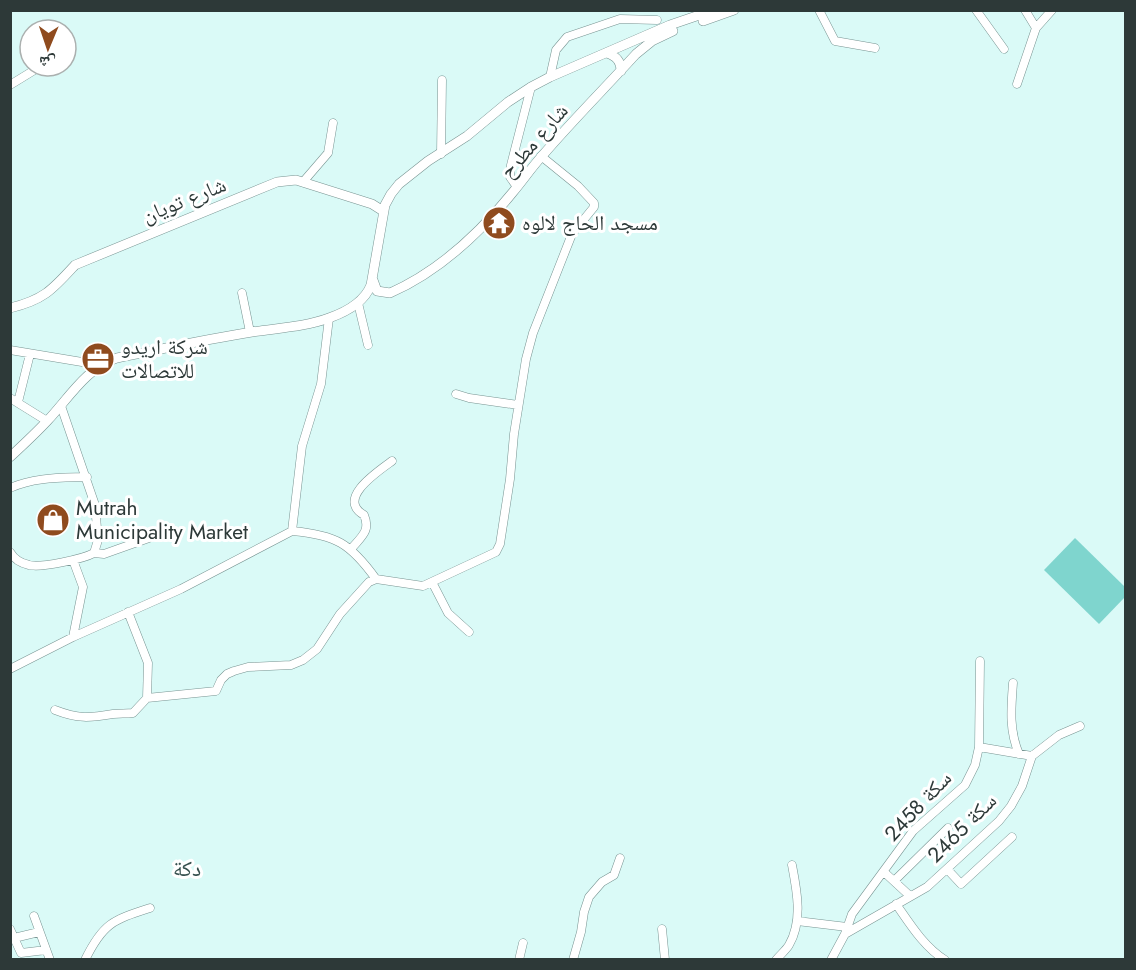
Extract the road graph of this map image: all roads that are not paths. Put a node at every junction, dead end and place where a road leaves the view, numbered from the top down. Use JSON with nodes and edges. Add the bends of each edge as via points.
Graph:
{"nodes":[{"id":1,"x":734,"y":10,"type":"edge"},
{"id":2,"x":819,"y":10,"type":"edge"},
{"id":3,"x":976,"y":10,"type":"edge"},
{"id":4,"x":1025,"y":10,"type":"edge"},
{"id":5,"x":1052,"y":10,"type":"edge"},
{"id":6,"x":711,"y":11,"type":"edge"},
{"id":7,"x":663,"y":23,"type":"junction"},
{"id":8,"x":1036,"y":28,"type":"junction"},
{"id":9,"x":875,"y":48,"type":"dead end"},
{"id":10,"x":1004,"y":49,"type":"dead end"},
{"id":11,"x":607,"y":53,"type":"junction"},
{"id":12,"x":621,"y":71,"type":"junction"},
{"id":13,"x":550,"y":77,"type":"junction"},
{"id":14,"x":442,"y":80,"type":"dead end"},
{"id":15,"x":1017,"y":84,"type":"dead end"},
{"id":16,"x":531,"y":87,"type":"junction"},
{"id":17,"x":333,"y":123,"type":"dead end"},
{"id":18,"x":441,"y":154,"type":"junction"},
{"id":19,"x":542,"y":156,"type":"junction"},
{"id":20,"x":303,"y":182,"type":"junction"},
{"id":21,"x":517,"y":187,"type":"junction"},
{"id":22,"x":383,"y":211,"type":"junction"},
{"id":23,"x":372,"y":277,"type":"junction"},
{"id":24,"x":242,"y":293,"type":"dead end"},
{"id":25,"x":358,"y":303,"type":"junction"},
{"id":26,"x":10,"y":308,"type":"edge"},
{"id":27,"x":329,"y":318,"type":"junction"},
{"id":28,"x":250,"y":332,"type":"junction"},
{"id":29,"x":368,"y":345,"type":"dead end"},
{"id":30,"x":10,"y":350,"type":"edge"},
{"id":31,"x":30,"y":354,"type":"junction"},
{"id":32,"x":100,"y":365,"type":"junction"},
{"id":33,"x":456,"y":394,"type":"dead end"},
{"id":34,"x":14,"y":400,"type":"edge"},
{"id":35,"x":61,"y":405,"type":"junction"},
{"id":36,"x":518,"y":405,"type":"junction"},
{"id":37,"x":47,"y":421,"type":"junction"},
{"id":38,"x":10,"y":457,"type":"edge"},
{"id":39,"x":392,"y":461,"type":"dead end"},
{"id":40,"x":87,"y":477,"type":"junction"},
{"id":41,"x":10,"y":488,"type":"edge"},
{"id":42,"x":292,"y":531,"type":"junction"},
{"id":43,"x":149,"y":538,"type":"dead end"},
{"id":44,"x":351,"y":549,"type":"junction"},
{"id":45,"x":10,"y":552,"type":"edge"},
{"id":46,"x":94,"y":553,"type":"junction"},
{"id":47,"x":73,"y":560,"type":"junction"},
{"id":48,"x":376,"y":579,"type":"junction"},
{"id":49,"x":432,"y":582,"type":"junction"},
{"id":50,"x":128,"y":612,"type":"junction"},
{"id":51,"x":468,"y":632,"type":"dead end"},
{"id":52,"x":73,"y":637,"type":"junction"},
{"id":53,"x":980,"y":661,"type":"dead end"},
{"id":54,"x":10,"y":669,"type":"edge"},
{"id":55,"x":1013,"y":683,"type":"dead end"},
{"id":56,"x":147,"y":698,"type":"junction"},
{"id":57,"x":55,"y":710,"type":"dead end"},
{"id":58,"x":1080,"y":726,"type":"dead end"},
{"id":59,"x":980,"y":747,"type":"junction"},
{"id":60,"x":1020,"y":754,"type":"junction"},
{"id":61,"x":1032,"y":756,"type":"junction"},
{"id":62,"x":948,"y":828,"type":"dead end"},
{"id":63,"x":1012,"y":837,"type":"dead end"},
{"id":64,"x":620,"y":858,"type":"dead end"},
{"id":65,"x":792,"y":865,"type":"dead end"},
{"id":66,"x":947,"y":869,"type":"junction"},
{"id":67,"x":884,"y":872,"type":"junction"},
{"id":68,"x":894,"y":881,"type":"junction"},
{"id":69,"x":910,"y":896,"type":"junction"},
{"id":70,"x":896,"y":904,"type":"junction"},
{"id":71,"x":150,"y":908,"type":"dead end"},
{"id":72,"x":34,"y":916,"type":"dead end"},
{"id":73,"x":797,"y":921,"type":"junction"},
{"id":74,"x":662,"y":928,"type":"dead end"},
{"id":75,"x":10,"y":929,"type":"edge"},
{"id":76,"x":846,"y":931,"type":"junction"},
{"id":77,"x":39,"y":932,"type":"junction"},
{"id":78,"x":14,"y":938,"type":"junction"},
{"id":79,"x":523,"y":943,"type":"dead end"},
{"id":80,"x":46,"y":951,"type":"junction"},
{"id":81,"x":50,"y":960,"type":"edge"},
{"id":82,"x":85,"y":960,"type":"edge"},
{"id":83,"x":519,"y":960,"type":"edge"},
{"id":84,"x":573,"y":960,"type":"edge"},
{"id":85,"x":665,"y":960,"type":"edge"},
{"id":86,"x":776,"y":960,"type":"edge"},
{"id":87,"x":831,"y":960,"type":"edge"},
{"id":88,"x":945,"y":960,"type":"edge"}],
"edges":[{"from":1,"to":12,"type":"main road","name":"شارع مطرح","via":[[661,36]]},
{"from":2,"to":9,"type":"street","via":[[835,41]]},
{"from":3,"to":10,"type":"street"},
{"from":4,"to":8,"type":"street"},
{"from":5,"to":8,"type":"street"},
{"from":6,"to":7,"type":"main road","name":"شارع مطرح"},
{"from":7,"to":11,"type":"main road","name":"شارع مطرح"},
{"from":7,"to":13,"type":"street","via":[[620,19],[567,37],[556,50]]},
{"from":8,"to":15,"type":"street"},
{"from":11,"to":12,"type":"main road","via":[[619,61]]},
{"from":11,"to":13,"type":"main road","name":"شارع مطرح"},
{"from":12,"to":19,"type":"main road","name":"شارع مطرح"},
{"from":13,"to":16,"type":"main road","name":"شارع مطرح"},
{"from":14,"to":18,"type":"street"},
{"from":16,"to":18,"type":"main road","name":"شارع مطرح"},
{"from":16,"to":21,"type":"street","via":[[511,165],[510,177]]},
{"from":17,"to":20,"type":"street","via":[[328,153]]},
{"from":18,"to":22,"type":"main road","name":"شارع مطرح","via":[[399,184]]},
{"from":19,"to":21,"type":"main road","name":"شارع مطرح"},
{"from":19,"to":36,"type":"street","via":[[578,186],[594,207],[572,234],[533,333]]},
{"from":20,"to":22,"type":"main road","name":"شارع تويان"},
{"from":20,"to":26,"type":"main road","name":"شارع تويان","via":[[277,182],[75,265],[52,289],[31,303]]},
{"from":21,"to":23,"type":"main road","name":"شارع مطرح","via":[[466,243],[424,274],[385,294],[377,291]]},
{"from":22,"to":23,"type":"main road","name":"شارع مطرح"},
{"from":23,"to":25,"type":"main road","name":"شارع مطرح","via":[[369,291]]},
{"from":24,"to":28,"type":"street"},
{"from":25,"to":27,"type":"main road"},
{"from":25,"to":29,"type":"street"},
{"from":27,"to":28,"type":"main road"},
{"from":27,"to":42,"type":"street","via":[[321,384],[302,446]]},
{"from":28,"to":32,"type":"main road","via":[[117,358]]},
{"from":30,"to":31,"type":"street"},
{"from":31,"to":32,"type":"street"},
{"from":31,"to":34,"type":"street"},
{"from":32,"to":35,"type":"main road"},
{"from":33,"to":36,"type":"street"},
{"from":34,"to":37,"type":"street"},
{"from":35,"to":37,"type":"main road"},
{"from":35,"to":40,"type":"street"},
{"from":36,"to":49,"type":"street","via":[[500,544],[496,552]]},
{"from":37,"to":38,"type":"main road"},
{"from":39,"to":44,"type":"street","via":[[370,477],[353,498],[353,505],[364,515],[367,527]]},
{"from":40,"to":41,"type":"street","via":[[42,479]]},
{"from":40,"to":46,"type":"street","via":[[95,506],[98,540]]},
{"from":42,"to":44,"type":"street","via":[[319,534]]},
{"from":42,"to":50,"type":"street"},
{"from":43,"to":46,"type":"street","via":[[104,554]]},
{"from":44,"to":48,"type":"street"},
{"from":45,"to":47,"type":"street","via":[[18,562],[31,566]]},
{"from":46,"to":47,"type":"street"},
{"from":47,"to":52,"type":"street","via":[[83,587]]},
{"from":48,"to":49,"type":"street","via":[[414,586]]},
{"from":48,"to":56,"type":"street","via":[[364,586],[317,649],[303,660],[291,665],[234,671],[226,674],[219,688],[212,692]]},
{"from":49,"to":51,"type":"street","via":[[448,613]]},
{"from":50,"to":52,"type":"street"},
{"from":50,"to":56,"type":"street","via":[[148,663]]},
{"from":52,"to":54,"type":"street"},
{"from":53,"to":59,"type":"street","name":"سكة 2458"},
{"from":55,"to":60,"type":"street","via":[[1010,720]]},
{"from":56,"to":57,"type":"street","via":[[133,713],[103,717],[75,717]]},
{"from":58,"to":61,"type":"street","via":[[1059,735]]},
{"from":59,"to":60,"type":"street"},
{"from":59,"to":67,"type":"street","name":"سكة 2458","via":[[965,784],[913,831]]},
{"from":60,"to":61,"type":"street"},
{"from":61,"to":66,"type":"street","name":"سكة 2465","via":[[1011,806]]},
{"from":62,"to":68,"type":"street"},
{"from":63,"to":66,"type":"street","via":[[961,884]]},
{"from":64,"to":84,"type":"street","via":[[614,875],[589,897]]},
{"from":65,"to":73,"type":"street"},
{"from":66,"to":69,"type":"street","name":"سكة 2465"},
{"from":67,"to":68,"type":"street"},
{"from":67,"to":76,"type":"street","name":"سكة 2458","via":[[852,914]]},
{"from":68,"to":69,"type":"street"},
{"from":69,"to":70,"type":"street","name":"سكة 2465"},
{"from":70,"to":76,"type":"street","name":"سكة 2465"},
{"from":70,"to":88,"type":"street","via":[[925,943]]},
{"from":71,"to":82,"type":"street","via":[[116,919],[95,939]]},
{"from":72,"to":77,"type":"street"},
{"from":73,"to":76,"type":"street"},
{"from":73,"to":86,"type":"street","via":[[789,945]]},
{"from":74,"to":85,"type":"street"},
{"from":75,"to":78,"type":"street"},
{"from":76,"to":87,"type":"street","name":"سكة 2458"},
{"from":77,"to":78,"type":"street"},
{"from":77,"to":80,"type":"street"},
{"from":78,"to":80,"type":"street","via":[[21,953]]},
{"from":79,"to":83,"type":"street"},
{"from":80,"to":81,"type":"street"}]}
